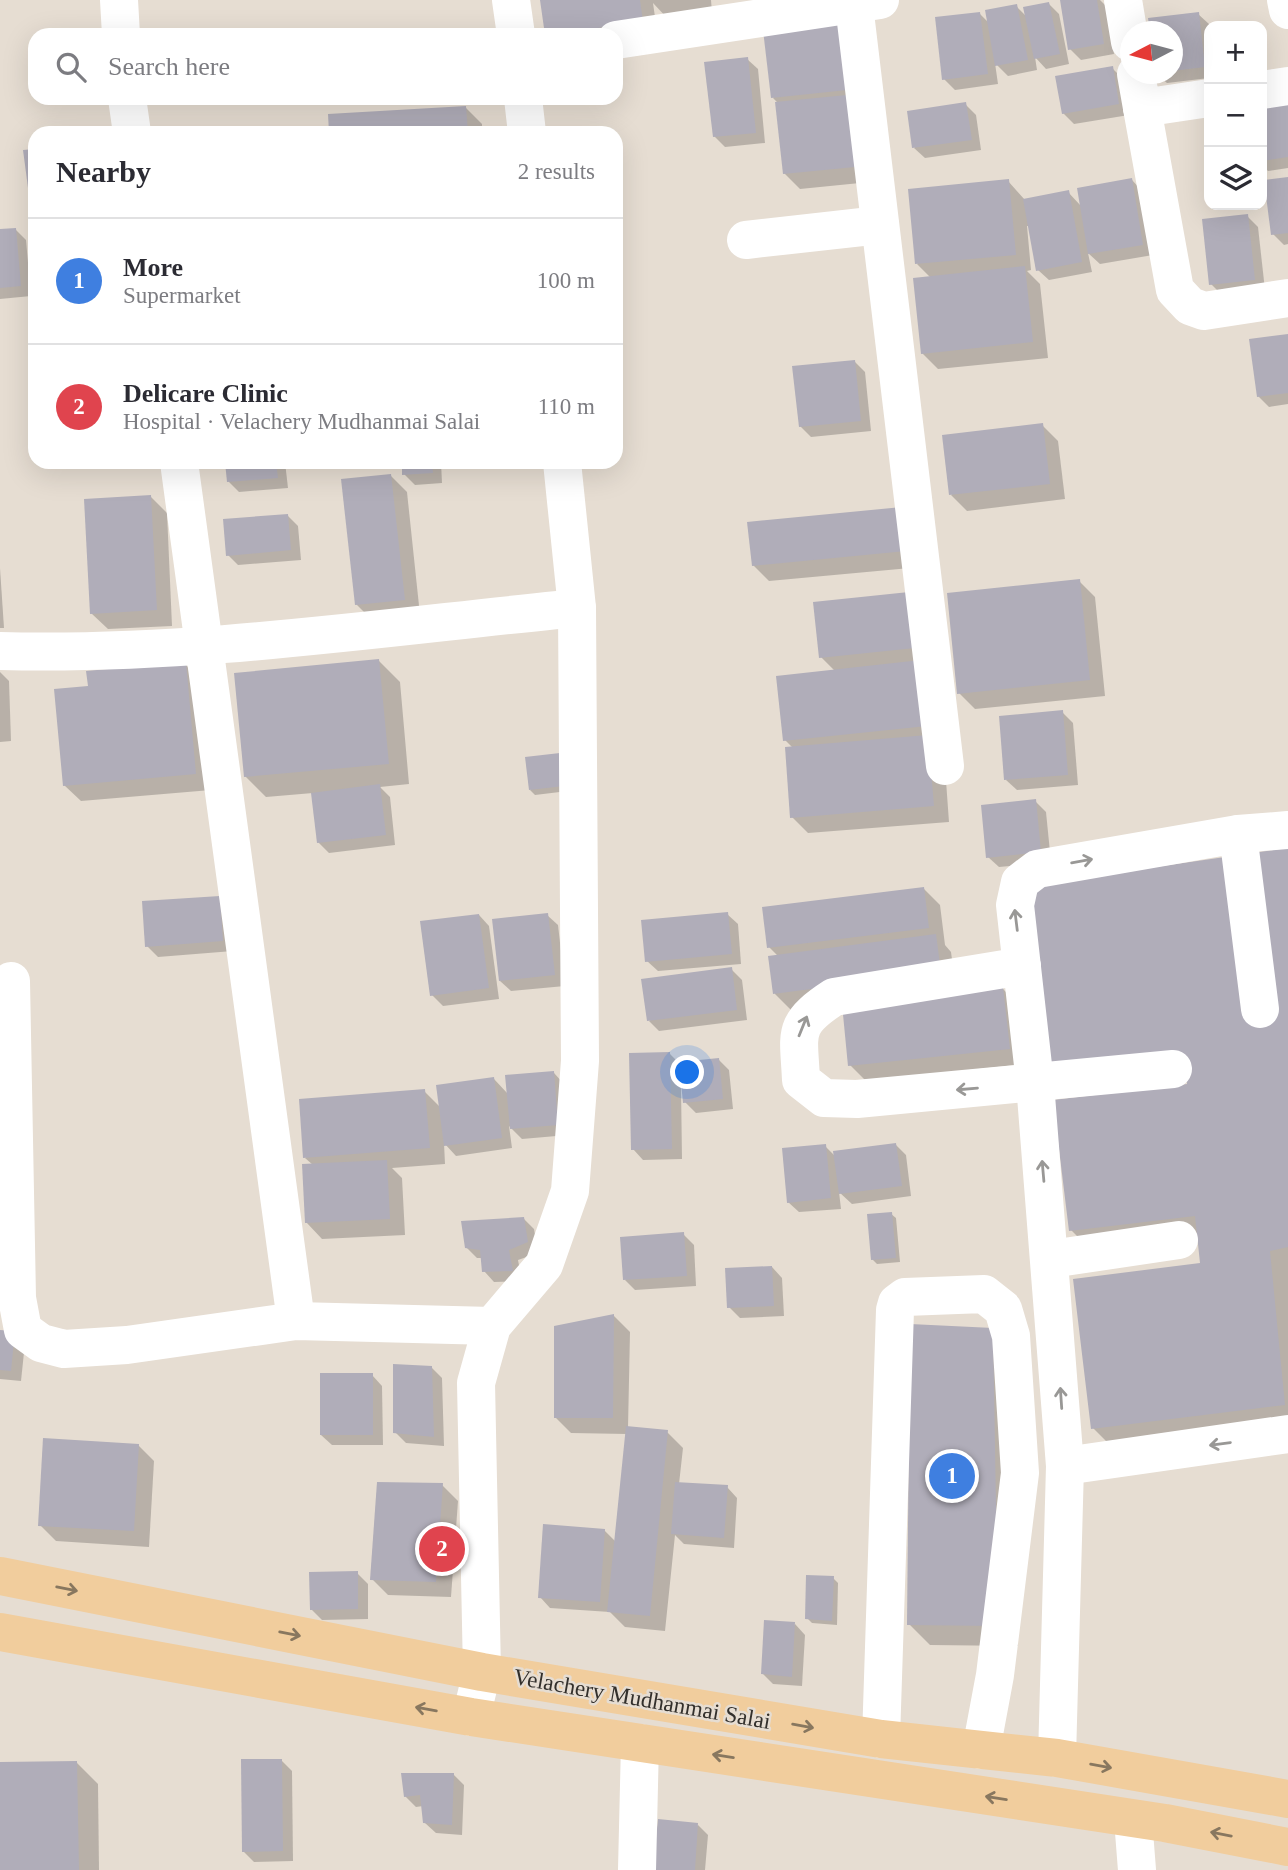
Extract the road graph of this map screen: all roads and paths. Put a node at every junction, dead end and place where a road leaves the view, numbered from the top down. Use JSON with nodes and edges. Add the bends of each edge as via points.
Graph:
{"nodes":[{"id":1,"x":119,"y":0,"type":"edge"},
{"id":2,"x":511,"y":0,"type":"edge"},
{"id":3,"x":1123,"y":0,"type":"edge"},
{"id":4,"x":1286,"y":0,"type":"edge"},
{"id":5,"x":868,"y":3,"type":"edge"},
{"id":6,"x":1288,"y":10,"type":"edge"},
{"id":7,"x":1127,"y":21,"type":"edge"},
{"id":8,"x":121,"y":28,"type":"edge"},
{"id":9,"x":515,"y":28,"type":"edge"},
{"id":10,"x":623,"y":39,"type":"edge"},
{"id":11,"x":1288,"y":86,"type":"edge"},
{"id":12,"x":1267,"y":89,"type":"edge"},
{"id":13,"x":1139,"y":91,"type":"edge"},
{"id":14,"x":1204,"y":98,"type":"edge"},
{"id":15,"x":128,"y":105,"type":"edge"},
{"id":16,"x":524,"y":105,"type":"edge"},
{"id":17,"x":131,"y":126,"type":"edge"},
{"id":18,"x":526,"y":126,"type":"edge"},
{"id":19,"x":880,"y":225,"type":"junction"},
{"id":20,"x":746,"y":240,"type":"dead end"},
{"id":21,"x":1288,"y":298,"type":"edge"},
{"id":22,"x":180,"y":469,"type":"edge"},
{"id":23,"x":563,"y":469,"type":"edge"},
{"id":24,"x":577,"y":608,"type":"junction"},
{"id":25,"x":205,"y":646,"type":"junction"},
{"id":26,"x":0,"y":651,"type":"edge"},
{"id":27,"x":945,"y":766,"type":"dead end"},
{"id":28,"x":1288,"y":830,"type":"edge"},
{"id":29,"x":1238,"y":834,"type":"junction"},
{"id":30,"x":1022,"y":966,"type":"junction"},
{"id":31,"x":11,"y":981,"type":"dead end"},
{"id":32,"x":1260,"y":1009,"type":"dead end"},
{"id":33,"x":1173,"y":1069,"type":"dead end"},
{"id":34,"x":1035,"y":1083,"type":"junction"},
{"id":35,"x":1179,"y":1240,"type":"dead end"},
{"id":36,"x":1051,"y":1259,"type":"junction"},
{"id":37,"x":296,"y":1321,"type":"junction"},
{"id":38,"x":492,"y":1326,"type":"junction"},
{"id":39,"x":1288,"y":1434,"type":"edge"},
{"id":40,"x":1065,"y":1466,"type":"junction"},
{"id":41,"x":0,"y":1576,"type":"edge"},
{"id":42,"x":0,"y":1632,"type":"edge"},
{"id":43,"x":482,"y":1672,"type":"junction"},
{"id":44,"x":471,"y":1717,"type":"junction"},
{"id":45,"x":881,"y":1739,"type":"junction"},
{"id":46,"x":640,"y":1743,"type":"junction"},
{"id":47,"x":981,"y":1750,"type":"junction"},
{"id":48,"x":1057,"y":1758,"type":"junction"},
{"id":49,"x":1288,"y":1799,"type":"edge"},
{"id":50,"x":1133,"y":1819,"type":"junction"},
{"id":51,"x":1288,"y":1847,"type":"edge"},
{"id":52,"x":637,"y":1870,"type":"edge"},
{"id":53,"x":1137,"y":1870,"type":"edge"}],
"edges":[{"from":1,"to":8,"type":"street"},
{"from":2,"to":9,"type":"street"},
{"from":3,"to":7,"type":"street"},
{"from":4,"to":6,"type":"street"},
{"from":5,"to":10,"type":"street"},
{"from":5,"to":19,"type":"street"},
{"from":11,"to":12,"type":"street"},
{"from":13,"to":14,"type":"street"},
{"from":13,"to":21,"type":"street","via":[[1175,290],[1190,306],[1204,312]]},
{"from":15,"to":17,"type":"street"},
{"from":16,"to":18,"type":"street"},
{"from":19,"to":20,"type":"street"},
{"from":19,"to":27,"type":"street"},
{"from":22,"to":25,"type":"street"},
{"from":23,"to":24,"type":"street"},
{"from":24,"to":25,"type":"street"},
{"from":24,"to":38,"type":"street","via":[[580,1061],[570,1191],[544,1265]]},
{"from":25,"to":26,"type":"street","via":[[73,653]]},
{"from":25,"to":37,"type":"street"},
{"from":28,"to":29,"type":"street"},
{"from":30,"to":29,"type":"street","one_way":true,"via":[[1015,905],[1020,882],[1037,869]]},
{"from":29,"to":32,"type":"street"},
{"from":30,"to":34,"type":"street"},
{"from":34,"to":30,"type":"street","one_way":true,"via":[[857,1099],[824,1098],[801,1080],[799,1034],[809,1014],[834,997]]},
{"from":31,"to":37,"type":"street","via":[[16,1298],[23,1330],[41,1343],[64,1349],[127,1345]]},
{"from":33,"to":34,"type":"street"},
{"from":36,"to":34,"type":"street","one_way":true},
{"from":35,"to":36,"type":"street"},
{"from":40,"to":36,"type":"street","one_way":true},
{"from":37,"to":38,"type":"street"},
{"from":38,"to":43,"type":"street","via":[[476,1382]]},
{"from":39,"to":40,"type":"street","one_way":true},
{"from":40,"to":48,"type":"street"},
{"from":41,"to":43,"type":"main road","name":"Velachery Mudhanmai Salai","one_way":true},
{"from":44,"to":42,"type":"main road","name":"Velachery Mudhanmai Salai","one_way":true},
{"from":43,"to":44,"type":"street"},
{"from":43,"to":45,"type":"main road","name":"Velachery Mudhanmai Salai","one_way":true},
{"from":44,"to":46,"type":"main road","name":"Velachery Mudhanmai Salai"},
{"from":45,"to":47,"type":"main road","name":"Velachery Mudhanmai Salai"},
{"from":45,"to":47,"type":"street","via":[[895,1310],[905,1297],[984,1294],[1003,1309],[1011,1336],[1020,1473],[996,1675]]},
{"from":50,"to":46,"type":"main road","name":"Velachery Mudhanmai Salai","one_way":true},
{"from":46,"to":52,"type":"street"},
{"from":47,"to":48,"type":"main road","name":"Velachery Mudhanmai Salai"},
{"from":48,"to":49,"type":"main road","name":"Velachery Mudhanmai Salai","one_way":true},
{"from":51,"to":50,"type":"main road","name":"Velachery Mudhanmai Salai","one_way":true},
{"from":50,"to":53,"type":"street"}]}
